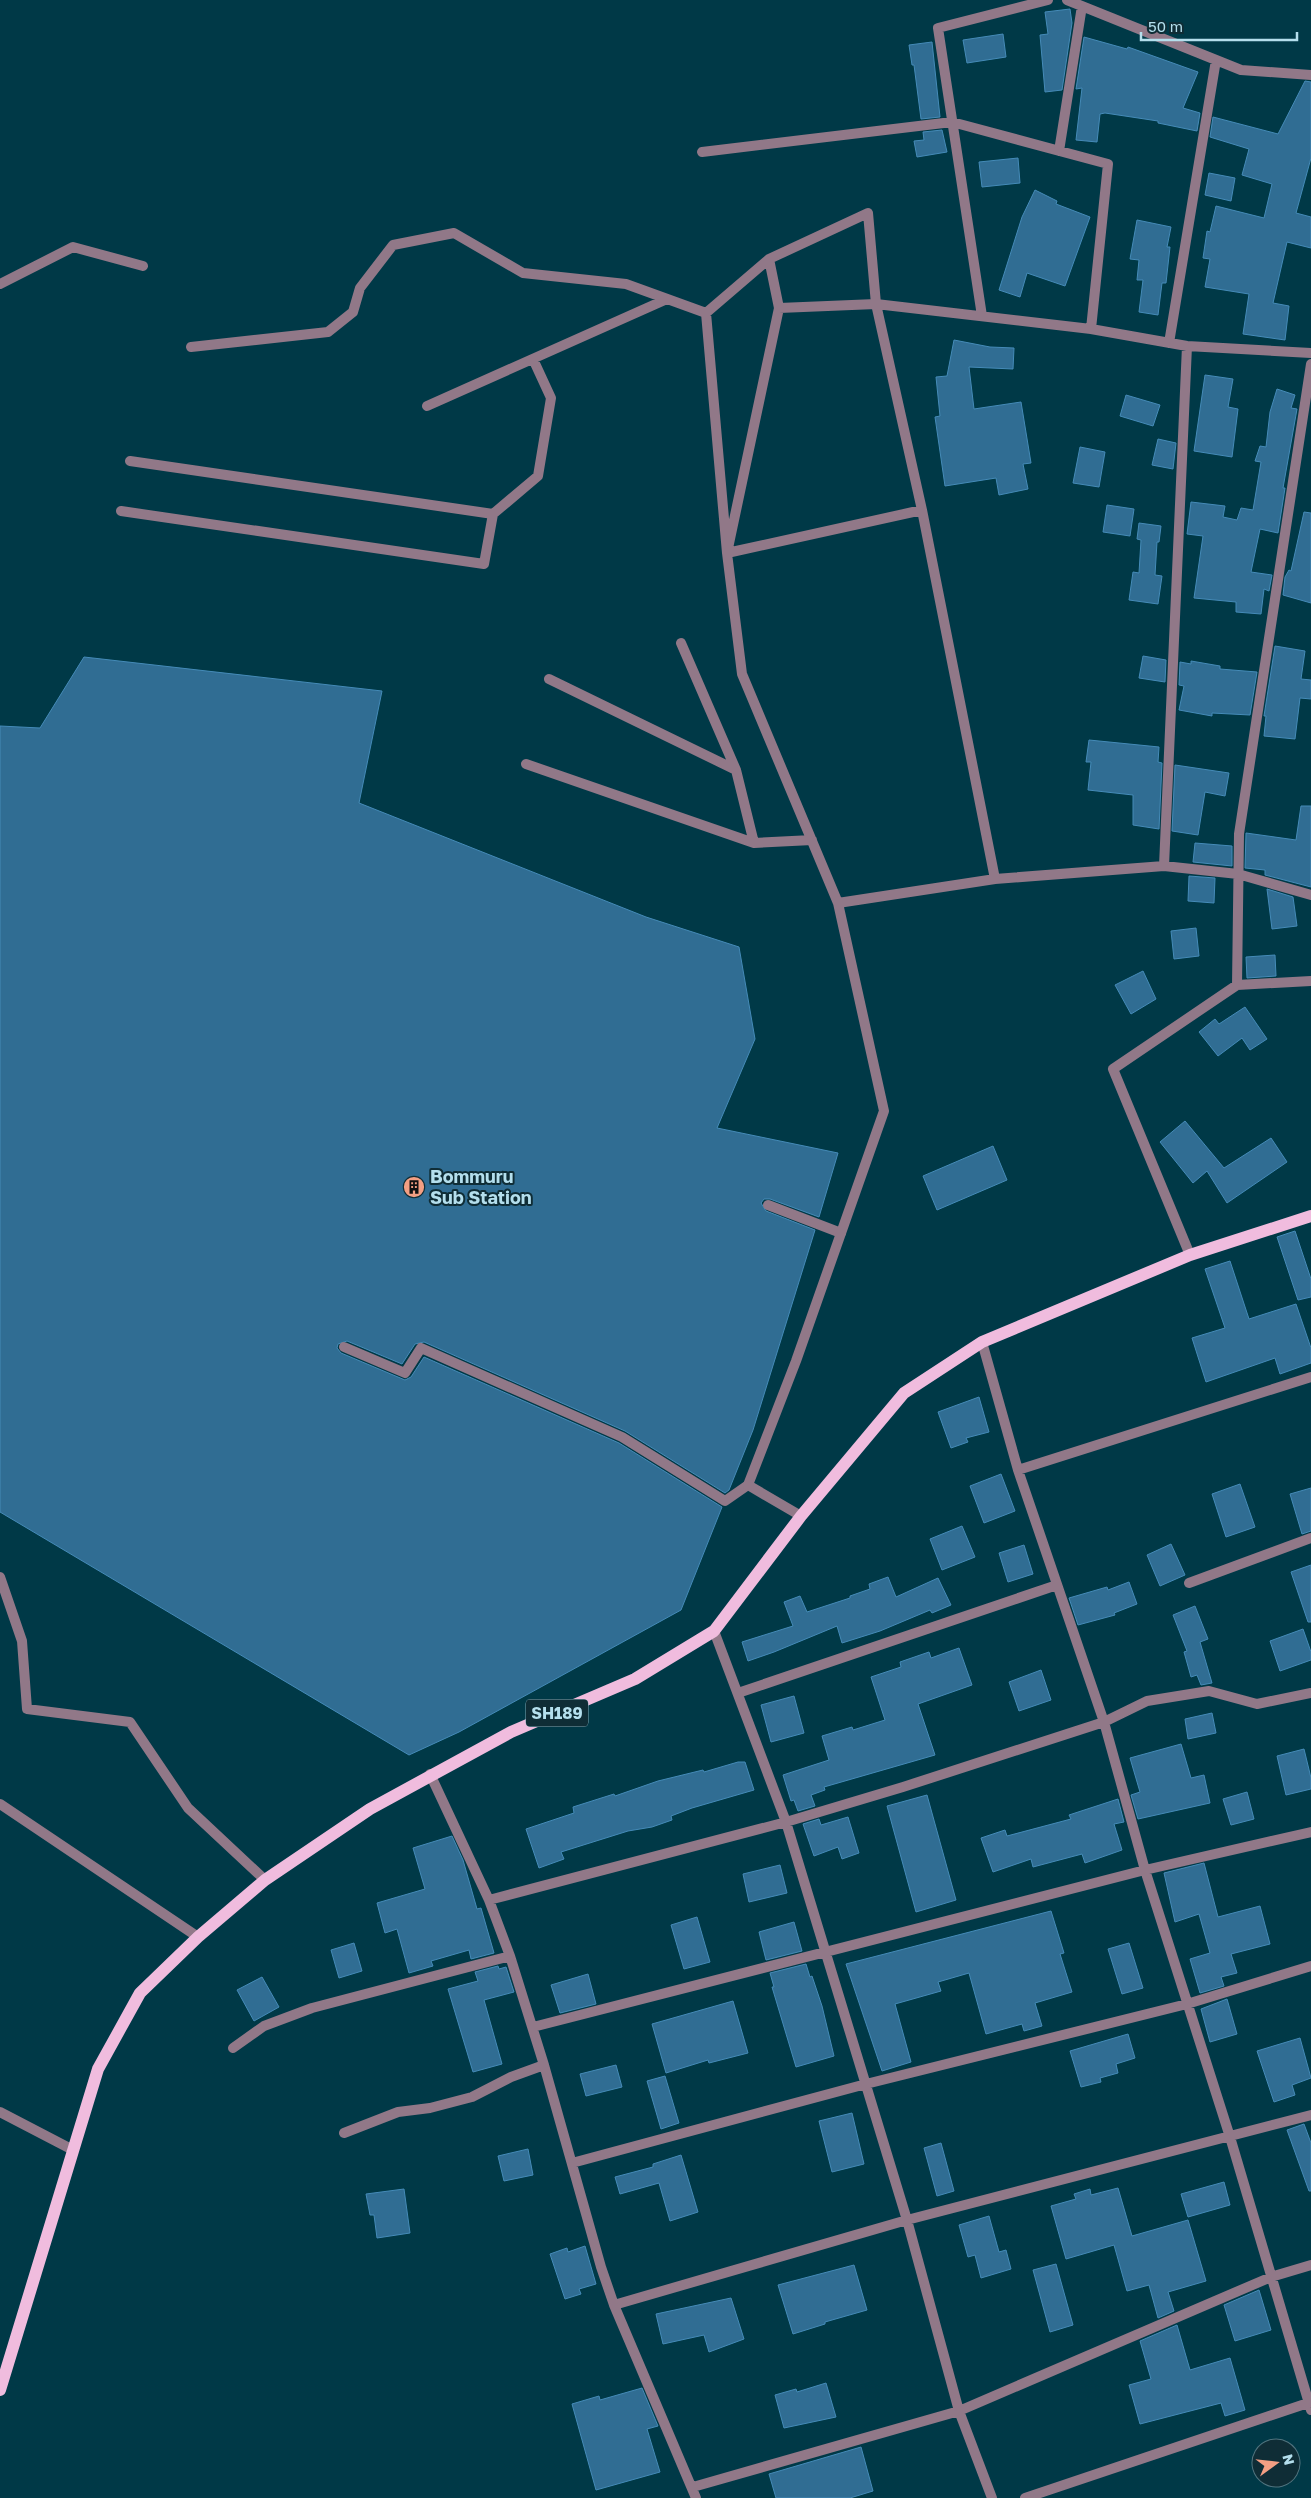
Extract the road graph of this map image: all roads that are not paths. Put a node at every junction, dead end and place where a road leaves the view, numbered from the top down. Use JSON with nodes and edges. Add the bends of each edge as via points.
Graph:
{"nodes":[{"id":1,"x":1048,"y":0,"type":"edge"},
{"id":2,"x":1067,"y":0,"type":"edge"},
{"id":3,"x":1082,"y":6,"type":"junction"},
{"id":4,"x":1216,"y":60,"type":"junction"},
{"id":5,"x":1311,"y":75,"type":"edge"},
{"id":6,"x":952,"y":122,"type":"junction"},
{"id":7,"x":1059,"y":151,"type":"junction"},
{"id":8,"x":702,"y":152,"type":"dead end"},
{"id":9,"x":769,"y":258,"type":"junction"},
{"id":10,"x":143,"y":266,"type":"dead end"},
{"id":11,"x":0,"y":284,"type":"edge"},
{"id":12,"x":667,"y":299,"type":"junction"},
{"id":13,"x":876,"y":304,"type":"junction"},
{"id":14,"x":779,"y":308,"type":"junction"},
{"id":15,"x":706,"y":313,"type":"junction"},
{"id":16,"x":982,"y":316,"type":"junction"},
{"id":17,"x":1091,"y":329,"type":"junction"},
{"id":18,"x":1169,"y":343,"type":"junction"},
{"id":19,"x":1187,"y":346,"type":"junction"},
{"id":20,"x":191,"y":347,"type":"dead end"},
{"id":21,"x":1311,"y":353,"type":"edge"},
{"id":22,"x":533,"y":359,"type":"junction"},
{"id":23,"x":1311,"y":364,"type":"edge"},
{"id":24,"x":427,"y":406,"type":"dead end"},
{"id":25,"x":130,"y":461,"type":"dead end"},
{"id":26,"x":922,"y":510,"type":"junction"},
{"id":27,"x":121,"y":511,"type":"dead end"},
{"id":28,"x":493,"y":514,"type":"junction"},
{"id":29,"x":727,"y":553,"type":"junction"},
{"id":30,"x":681,"y":643,"type":"dead end"},
{"id":31,"x":549,"y":679,"type":"dead end"},
{"id":32,"x":526,"y":764,"type":"dead end"},
{"id":33,"x":736,"y":770,"type":"junction"},
{"id":34,"x":812,"y":840,"type":"junction"},
{"id":35,"x":754,"y":843,"type":"junction"},
{"id":36,"x":1164,"y":866,"type":"junction"},
{"id":37,"x":1238,"y":874,"type":"junction"},
{"id":38,"x":995,"y":879,"type":"junction"},
{"id":39,"x":1311,"y":895,"type":"edge"},
{"id":40,"x":838,"y":903,"type":"junction"},
{"id":41,"x":1311,"y":981,"type":"edge"},
{"id":42,"x":1237,"y":985,"type":"junction"},
{"id":43,"x":768,"y":1205,"type":"dead end"},
{"id":44,"x":1311,"y":1216,"type":"edge"},
{"id":45,"x":841,"y":1233,"type":"junction"},
{"id":46,"x":1190,"y":1255,"type":"junction"},
{"id":47,"x":982,"y":1342,"type":"junction"},
{"id":48,"x":344,"y":1347,"type":"dead end"},
{"id":49,"x":1311,"y":1377,"type":"edge"},
{"id":50,"x":1018,"y":1470,"type":"junction"},
{"id":51,"x":748,"y":1485,"type":"junction"},
{"id":52,"x":800,"y":1516,"type":"junction"},
{"id":53,"x":1311,"y":1538,"type":"edge"},
{"id":54,"x":0,"y":1577,"type":"edge"},
{"id":55,"x":1189,"y":1583,"type":"dead end"},
{"id":56,"x":1057,"y":1585,"type":"junction"},
{"id":57,"x":714,"y":1631,"type":"junction"},
{"id":58,"x":738,"y":1693,"type":"junction"},
{"id":59,"x":1311,"y":1693,"type":"edge"},
{"id":60,"x":1104,"y":1722,"type":"junction"},
{"id":61,"x":430,"y":1774,"type":"junction"},
{"id":62,"x":0,"y":1804,"type":"edge"},
{"id":63,"x":786,"y":1822,"type":"junction"},
{"id":64,"x":1311,"y":1832,"type":"edge"},
{"id":65,"x":1145,"y":1870,"type":"junction"},
{"id":66,"x":265,"y":1880,"type":"junction"},
{"id":67,"x":489,"y":1900,"type":"junction"},
{"id":68,"x":198,"y":1937,"type":"junction"},
{"id":69,"x":826,"y":1952,"type":"junction"},
{"id":70,"x":510,"y":1956,"type":"junction"},
{"id":71,"x":1311,"y":1966,"type":"edge"},
{"id":72,"x":1187,"y":2004,"type":"junction"},
{"id":73,"x":533,"y":2027,"type":"junction"},
{"id":74,"x":233,"y":2048,"type":"dead end"},
{"id":75,"x":544,"y":2065,"type":"junction"},
{"id":76,"x":866,"y":2084,"type":"junction"},
{"id":77,"x":0,"y":2112,"type":"edge"},
{"id":78,"x":1311,"y":2114,"type":"edge"},
{"id":79,"x":344,"y":2133,"type":"dead end"},
{"id":80,"x":1230,"y":2137,"type":"junction"},
{"id":81,"x":73,"y":2150,"type":"junction"},
{"id":82,"x":572,"y":2163,"type":"junction"},
{"id":83,"x":907,"y":2220,"type":"junction"},
{"id":84,"x":1311,"y":2265,"type":"edge"},
{"id":85,"x":1271,"y":2277,"type":"junction"},
{"id":86,"x":614,"y":2305,"type":"junction"},
{"id":87,"x":0,"y":2390,"type":"edge"},
{"id":88,"x":1310,"y":2405,"type":"edge"},
{"id":89,"x":959,"y":2411,"type":"junction"},
{"id":90,"x":693,"y":2487,"type":"junction"},
{"id":91,"x":696,"y":2498,"type":"edge"},
{"id":92,"x":992,"y":2498,"type":"edge"},
{"id":93,"x":1025,"y":2498,"type":"edge"}],
"edges":[{"from":1,"to":6,"type":"street","via":[[938,28]]},
{"from":2,"to":3,"type":"street"},
{"from":3,"to":4,"type":"street"},
{"from":3,"to":7,"type":"street"},
{"from":4,"to":5,"type":"street","via":[[1241,70]]},
{"from":4,"to":18,"type":"street"},
{"from":6,"to":7,"type":"street"},
{"from":6,"to":8,"type":"street"},
{"from":6,"to":16,"type":"street"},
{"from":7,"to":17,"type":"street","via":[[1108,164]]},
{"from":9,"to":13,"type":"street","via":[[868,213]]},
{"from":9,"to":14,"type":"street"},
{"from":9,"to":15,"type":"street"},
{"from":10,"to":11,"type":"street","via":[[72,247]]},
{"from":12,"to":15,"type":"street"},
{"from":12,"to":20,"type":"street","via":[[626,284],[523,273],[454,234],[393,245],[360,288],[353,312],[328,332]]},
{"from":12,"to":22,"type":"street"},
{"from":13,"to":14,"type":"street"},
{"from":13,"to":16,"type":"street"},
{"from":13,"to":26,"type":"street"},
{"from":14,"to":29,"type":"street"},
{"from":15,"to":29,"type":"street"},
{"from":16,"to":17,"type":"street"},
{"from":17,"to":18,"type":"street"},
{"from":18,"to":19,"type":"street"},
{"from":19,"to":21,"type":"street"},
{"from":19,"to":36,"type":"street"},
{"from":22,"to":24,"type":"street"},
{"from":22,"to":28,"type":"street","via":[[550,398],[538,476]]},
{"from":23,"to":37,"type":"street","via":[[1239,834]]},
{"from":25,"to":28,"type":"street"},
{"from":26,"to":29,"type":"street"},
{"from":26,"to":38,"type":"street"},
{"from":27,"to":28,"type":"street","via":[[484,564]]},
{"from":29,"to":34,"type":"street","via":[[742,674]]},
{"from":30,"to":33,"type":"street"},
{"from":31,"to":33,"type":"street"},
{"from":32,"to":35,"type":"street"},
{"from":33,"to":35,"type":"street"},
{"from":34,"to":35,"type":"street"},
{"from":34,"to":40,"type":"street"},
{"from":36,"to":37,"type":"street"},
{"from":36,"to":38,"type":"street"},
{"from":37,"to":39,"type":"street"},
{"from":37,"to":42,"type":"street"},
{"from":38,"to":40,"type":"street"},
{"from":40,"to":45,"type":"street","via":[[884,1111]]},
{"from":41,"to":42,"type":"street"},
{"from":42,"to":46,"type":"street","via":[[1113,1069]]},
{"from":43,"to":45,"type":"street"},
{"from":44,"to":46,"type":"main road","number":"SH189"},
{"from":45,"to":51,"type":"street"},
{"from":46,"to":47,"type":"main road","number":"SH189"},
{"from":47,"to":50,"type":"street"},
{"from":47,"to":52,"type":"main road","number":"SH189","via":[[904,1393]]},
{"from":48,"to":51,"type":"street","via":[[405,1373],[421,1348],[622,1437],[724,1500]]},
{"from":49,"to":50,"type":"street"},
{"from":50,"to":56,"type":"street"},
{"from":51,"to":52,"type":"street"},
{"from":52,"to":57,"type":"main road","number":"SH189"},
{"from":53,"to":55,"type":"street"},
{"from":54,"to":66,"type":"street","via":[[22,1641],[27,1709],[130,1722],[188,1808]]},
{"from":56,"to":58,"type":"street"},
{"from":56,"to":60,"type":"street"},
{"from":57,"to":58,"type":"street"},
{"from":57,"to":61,"type":"main road","number":"SH189","via":[[635,1679],[511,1732]]},
{"from":58,"to":63,"type":"street"},
{"from":59,"to":60,"type":"street","via":[[1257,1704],[1209,1690],[1147,1701]]},
{"from":60,"to":63,"type":"street"},
{"from":60,"to":65,"type":"street"},
{"from":61,"to":66,"type":"main road","number":"SH189","via":[[370,1809]]},
{"from":61,"to":67,"type":"street"},
{"from":62,"to":68,"type":"street"},
{"from":63,"to":67,"type":"street"},
{"from":63,"to":69,"type":"street"},
{"from":64,"to":65,"type":"street"},
{"from":65,"to":69,"type":"street"},
{"from":65,"to":72,"type":"street"},
{"from":66,"to":68,"type":"main road","number":"SH189"},
{"from":67,"to":70,"type":"street"},
{"from":68,"to":81,"type":"main road","number":"SH189","via":[[140,1993],[98,2069]]},
{"from":69,"to":73,"type":"street"},
{"from":69,"to":76,"type":"street"},
{"from":70,"to":73,"type":"street"},
{"from":70,"to":74,"type":"street","via":[[312,2008],[264,2026]]},
{"from":71,"to":72,"type":"street"},
{"from":72,"to":76,"type":"street"},
{"from":72,"to":80,"type":"street"},
{"from":73,"to":75,"type":"street"},
{"from":75,"to":79,"type":"street","via":[[472,2097],[398,2112]]},
{"from":75,"to":82,"type":"street"},
{"from":76,"to":82,"type":"street"},
{"from":76,"to":83,"type":"street"},
{"from":77,"to":81,"type":"street"},
{"from":78,"to":80,"type":"street"},
{"from":80,"to":83,"type":"street"},
{"from":80,"to":85,"type":"street"},
{"from":81,"to":87,"type":"main road","number":"SH189"},
{"from":82,"to":86,"type":"street"},
{"from":83,"to":86,"type":"street"},
{"from":83,"to":89,"type":"street"},
{"from":84,"to":85,"type":"street"},
{"from":85,"to":88,"type":"street"},
{"from":85,"to":89,"type":"street"},
{"from":86,"to":90,"type":"street"},
{"from":88,"to":93,"type":"street"},
{"from":89,"to":90,"type":"street"},
{"from":89,"to":92,"type":"street"},
{"from":90,"to":91,"type":"street"}]}
